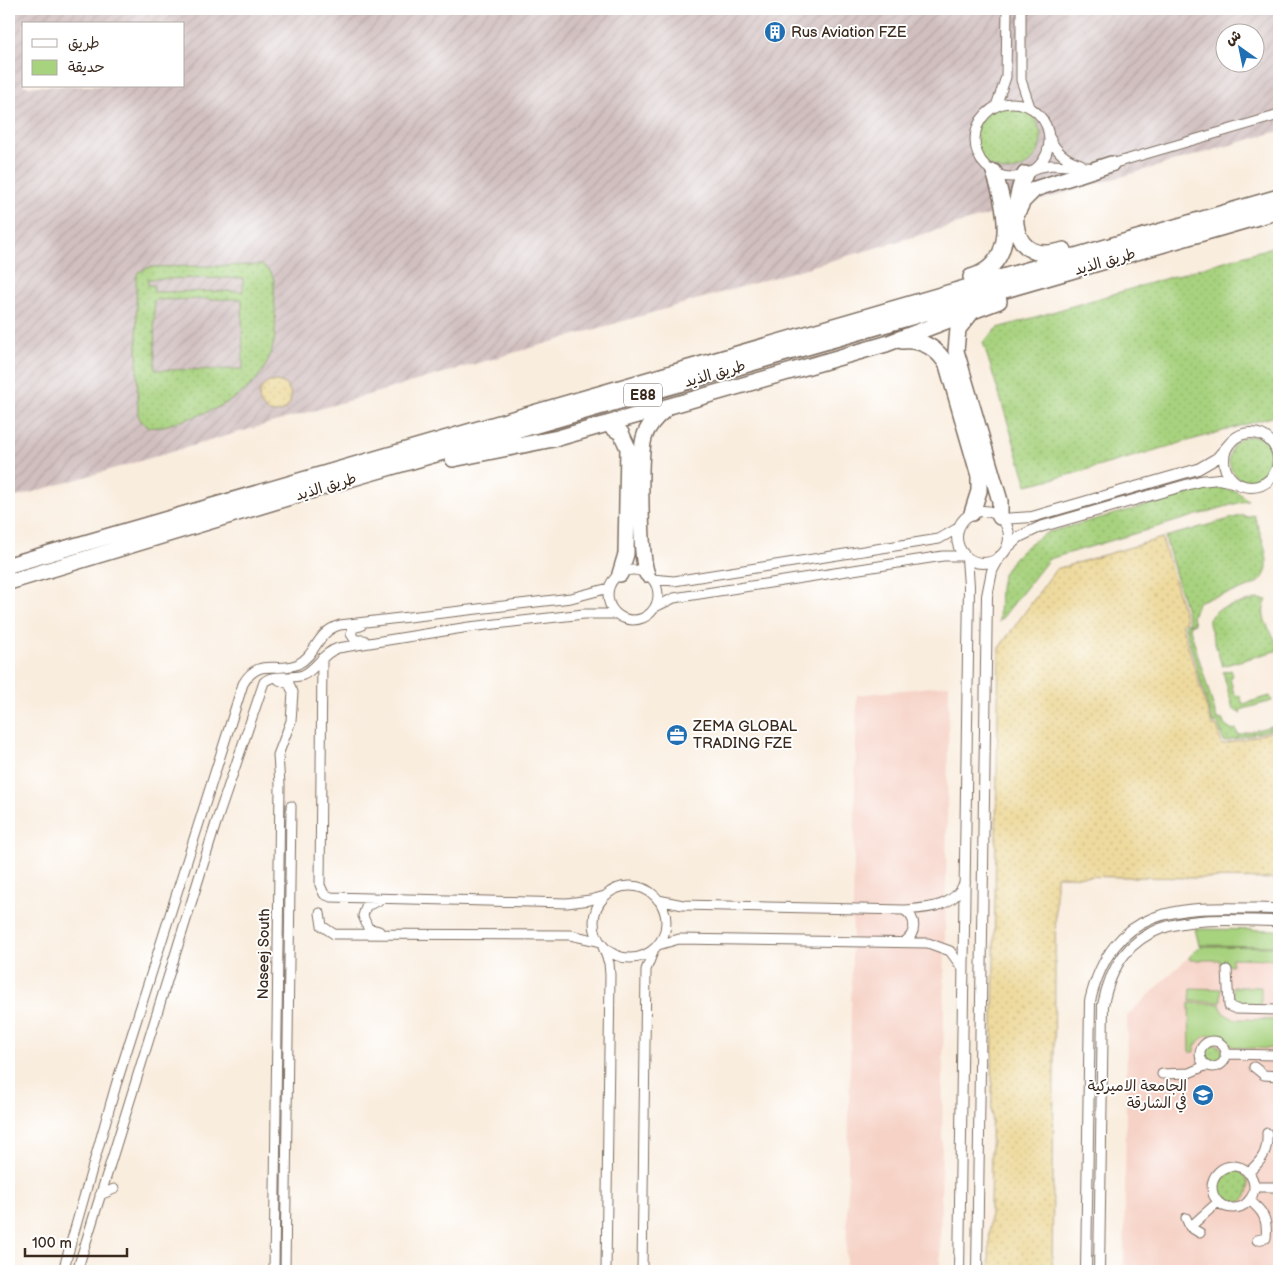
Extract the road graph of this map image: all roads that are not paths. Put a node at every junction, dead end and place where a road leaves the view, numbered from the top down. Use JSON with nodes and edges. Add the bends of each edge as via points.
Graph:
{"nodes":[{"id":1,"x":1007,"y":9,"type":"edge"},
{"id":2,"x":1021,"y":9,"type":"edge"},
{"id":3,"x":996,"y":106,"type":"junction"},
{"id":4,"x":1030,"y":107,"type":"junction"},
{"id":5,"x":1279,"y":115,"type":"edge"},
{"id":6,"x":1049,"y":137,"type":"junction"},
{"id":7,"x":1105,"y":165,"type":"junction"},
{"id":8,"x":1030,"y":171,"type":"junction"},
{"id":9,"x":994,"y":172,"type":"junction"},
{"id":10,"x":1279,"y":197,"type":"edge"},
{"id":11,"x":1279,"y":211,"type":"edge"},
{"id":12,"x":1015,"y":217,"type":"junction"},
{"id":13,"x":1165,"y":230,"type":"junction"},
{"id":14,"x":1043,"y":279,"type":"junction"},
{"id":15,"x":894,"y":309,"type":"junction"},
{"id":16,"x":974,"y":311,"type":"junction"},
{"id":17,"x":886,"y":344,"type":"junction"},
{"id":18,"x":670,"y":406,"type":"junction"},
{"id":19,"x":607,"y":424,"type":"junction"},
{"id":20,"x":1267,"y":439,"type":"junction"},
{"id":21,"x":1279,"y":441,"type":"edge"},
{"id":22,"x":1231,"y":442,"type":"junction"},
{"id":23,"x":1277,"y":468,"type":"edge"},
{"id":24,"x":360,"y":476,"type":"junction"},
{"id":25,"x":1237,"y":483,"type":"junction"},
{"id":26,"x":972,"y":513,"type":"junction"},
{"id":27,"x":1001,"y":518,"type":"junction"},
{"id":28,"x":958,"y":528,"type":"junction"},
{"id":29,"x":1007,"y":548,"type":"junction"},
{"id":30,"x":1000,"y":556,"type":"junction"},
{"id":31,"x":966,"y":557,"type":"junction"},
{"id":32,"x":9,"y":565,"type":"edge"},
{"id":33,"x":620,"y":574,"type":"junction"},
{"id":34,"x":650,"y":577,"type":"junction"},
{"id":35,"x":9,"y":582,"type":"edge"},
{"id":36,"x":609,"y":588,"type":"junction"},
{"id":37,"x":655,"y":608,"type":"junction"},
{"id":38,"x":616,"y":614,"type":"junction"},
{"id":39,"x":380,"y":620,"type":"junction"},
{"id":40,"x":381,"y":641,"type":"junction"},
{"id":41,"x":322,"y":657,"type":"junction"},
{"id":42,"x":256,"y":700,"type":"junction"},
{"id":43,"x":235,"y":709,"type":"junction"},
{"id":44,"x":251,"y":716,"type":"junction"},
{"id":45,"x":291,"y":806,"type":"dead end"},
{"id":46,"x":965,"y":882,"type":"junction"},
{"id":47,"x":605,"y":896,"type":"junction"},
{"id":48,"x":397,"y":899,"type":"junction"},
{"id":49,"x":658,"y":900,"type":"junction"},
{"id":50,"x":1279,"y":909,"type":"edge"},
{"id":51,"x":904,"y":910,"type":"junction"},
{"id":52,"x":320,"y":913,"type":"dead end"},
{"id":53,"x":1279,"y":921,"type":"edge"},
{"id":54,"x":394,"y":934,"type":"junction"},
{"id":55,"x":904,"y":942,"type":"junction"},
{"id":56,"x":601,"y":944,"type":"junction"},
{"id":57,"x":656,"y":947,"type":"junction"},
{"id":58,"x":964,"y":970,"type":"junction"},
{"id":59,"x":1227,"y":970,"type":"dead end"},
{"id":60,"x":1279,"y":1010,"type":"edge"},
{"id":61,"x":1225,"y":1054,"type":"junction"},
{"id":62,"x":1279,"y":1055,"type":"edge"},
{"id":63,"x":1206,"y":1065,"type":"junction"},
{"id":64,"x":1254,"y":1067,"type":"dead end"},
{"id":65,"x":1162,"y":1074,"type":"dead end"},
{"id":66,"x":1279,"y":1076,"type":"edge"},
{"id":67,"x":1266,"y":1133,"type":"dead end"},
{"id":68,"x":1248,"y":1173,"type":"junction"},
{"id":69,"x":1254,"y":1187,"type":"junction"},
{"id":70,"x":1279,"y":1187,"type":"edge"},
{"id":71,"x":114,"y":1189,"type":"dead end"},
{"id":72,"x":100,"y":1195,"type":"junction"},
{"id":73,"x":1249,"y":1200,"type":"junction"},
{"id":74,"x":1218,"y":1202,"type":"junction"},
{"id":75,"x":1186,"y":1218,"type":"dead end"},
{"id":76,"x":1190,"y":1227,"type":"junction"},
{"id":77,"x":1200,"y":1233,"type":"dead end"},
{"id":78,"x":1257,"y":1240,"type":"dead end"},
{"id":79,"x":62,"y":1271,"type":"edge"},
{"id":80,"x":76,"y":1271,"type":"edge"},
{"id":81,"x":274,"y":1271,"type":"edge"},
{"id":82,"x":285,"y":1271,"type":"edge"},
{"id":83,"x":606,"y":1271,"type":"edge"},
{"id":84,"x":642,"y":1271,"type":"edge"},
{"id":85,"x":959,"y":1271,"type":"edge"},
{"id":86,"x":977,"y":1271,"type":"edge"},
{"id":87,"x":1086,"y":1271,"type":"edge"},
{"id":88,"x":1099,"y":1271,"type":"edge"}],
"edges":[{"from":1,"to":3,"type":"street","via":[[1006,76]]},
{"from":2,"to":4,"type":"street","via":[[1021,80]]},
{"from":3,"to":4,"type":"street","via":[[1010,102]]},
{"from":3,"to":9,"type":"street","via":[[981,119],[975,139],[982,161]]},
{"from":4,"to":6,"type":"street","via":[[1044,122]]},
{"from":5,"to":7,"type":"street"},
{"from":6,"to":7,"type":"street","via":[[1065,158],[1082,164]]},
{"from":6,"to":8,"type":"street","via":[[1046,154]]},
{"from":7,"to":8,"type":"street","via":[[1051,165]]},
{"from":7,"to":12,"type":"highway","via":[[1035,189],[1022,201]]},
{"from":8,"to":9,"type":"street","via":[[1009,176]]},
{"from":8,"to":12,"type":"highway","via":[[1017,196]]},
{"from":9,"to":15,"type":"highway","via":[[1005,219],[1003,243],[995,264],[982,274],[917,294]]},
{"from":10,"to":13,"type":"highway","name":"طريق الذيد","number":"E88"},
{"from":11,"to":14,"type":"highway","name":"طريق الذيد","number":"E88"},
{"from":12,"to":13,"type":"highway","via":[[1020,240],[1042,254],[1134,231]]},
{"from":13,"to":15,"type":"highway","name":"طريق الذيد","number":"E88"},
{"from":14,"to":16,"type":"highway","via":[[1026,292]]},
{"from":14,"to":24,"type":"highway","name":"طريق الذيد","number":"E88"},
{"from":15,"to":32,"type":"highway","name":"طريق الذيد","number":"E88"},
{"from":16,"to":17,"type":"highway"},
{"from":16,"to":27,"type":"highway","via":[[966,316],[958,329],[956,351],[1000,501]]},
{"from":17,"to":18,"type":"highway"},
{"from":17,"to":26,"type":"highway","via":[[904,340],[922,342],[937,351],[947,365],[978,476],[978,492]]},
{"from":18,"to":19,"type":"highway"},
{"from":18,"to":34,"type":"highway","via":[[650,426],[643,446],[642,555]]},
{"from":19,"to":24,"type":"highway","via":[[379,479]]},
{"from":19,"to":33,"type":"highway","via":[[622,433],[628,448],[626,554]]},
{"from":20,"to":21,"type":"street"},
{"from":20,"to":22,"type":"street","via":[[1244,434]]},
{"from":20,"to":23,"type":"street","via":[[1276,450]]},
{"from":22,"to":25,"type":"street","via":[[1224,464]]},
{"from":22,"to":27,"type":"street","via":[[1217,458],[1198,468],[1032,517]]},
{"from":23,"to":25,"type":"street","via":[[1261,485]]},
{"from":24,"to":35,"type":"highway","name":"طريق الذيد","number":"E88"},
{"from":25,"to":29,"type":"street","via":[[1219,479],[1190,484],[1040,527]]},
{"from":26,"to":27,"type":"street","via":[[989,512]]},
{"from":26,"to":28,"type":"street"},
{"from":27,"to":29,"type":"street","via":[[1009,536]]},
{"from":28,"to":31,"type":"street","via":[[958,543]]},
{"from":28,"to":34,"type":"street","via":[[939,539],[674,581]]},
{"from":29,"to":30,"type":"street"},
{"from":30,"to":31,"type":"street","via":[[992,562],[981,563]]},
{"from":30,"to":86,"type":"street","via":[[992,571],[987,596]]},
{"from":31,"to":37,"type":"street","via":[[943,556],[683,597],[668,600]]},
{"from":31,"to":46,"type":"street","via":[[969,586]]},
{"from":33,"to":34,"type":"street","via":[[631,570]]},
{"from":33,"to":36,"type":"street"},
{"from":34,"to":37,"type":"street","via":[[658,596]]},
{"from":36,"to":38,"type":"street","via":[[609,602]]},
{"from":36,"to":39,"type":"street","via":[[572,598]]},
{"from":37,"to":38,"type":"street","via":[[639,620],[628,620]]},
{"from":38,"to":40,"type":"street","via":[[584,614],[469,627]]},
{"from":39,"to":40,"type":"street","via":[[355,627],[351,634],[357,640]]},
{"from":39,"to":43,"type":"street","via":[[336,626],[321,636],[302,662],[254,670],[243,684]]},
{"from":40,"to":41,"type":"street","via":[[338,648]]},
{"from":41,"to":42,"type":"street","via":[[305,674],[266,680]]},
{"from":41,"to":48,"type":"street","via":[[321,890],[331,897]]},
{"from":42,"to":44,"type":"street"},
{"from":42,"to":81,"type":"street","name":"Naseej South","via":[[273,681],[285,681],[292,688],[290,726],[278,760]]},
{"from":43,"to":44,"type":"street","via":[[243,708]]},
{"from":43,"to":79,"type":"street","via":[[116,1084]]},
{"from":44,"to":72,"type":"street"},
{"from":45,"to":82,"type":"street"},
{"from":46,"to":51,"type":"street","via":[[947,903]]},
{"from":46,"to":58,"type":"street"},
{"from":47,"to":48,"type":"street","via":[[575,902]]},
{"from":47,"to":49,"type":"street","via":[[615,889],[630,886],[645,890]]},
{"from":47,"to":56,"type":"street","via":[[594,914],[594,928]]},
{"from":48,"to":54,"type":"street","via":[[372,902],[364,909],[363,916],[371,930]]},
{"from":49,"to":51,"type":"street","via":[[683,906]]},
{"from":49,"to":57,"type":"street","via":[[666,926]]},
{"from":50,"to":87,"type":"street","via":[[1200,908],[1162,914],[1128,934],[1103,964],[1090,1001]]},
{"from":51,"to":55,"type":"street","via":[[911,915],[914,928]]},
{"from":52,"to":54,"type":"street","via":[[322,926],[331,933]]},
{"from":53,"to":88,"type":"street","via":[[1202,920],[1170,924],[1155,930],[1130,948],[1111,974],[1102,1005]]},
{"from":54,"to":56,"type":"street","via":[[570,935]]},
{"from":55,"to":57,"type":"street","via":[[679,939]]},
{"from":55,"to":58,"type":"street","via":[[943,947],[956,956]]},
{"from":56,"to":57,"type":"street","via":[[609,952],[624,958],[640,957]]},
{"from":56,"to":83,"type":"street","via":[[610,974]]},
{"from":57,"to":84,"type":"street","via":[[646,970]]},
{"from":58,"to":85,"type":"street"},
{"from":59,"to":60,"type":"street","via":[[1229,1006]]},
{"from":61,"to":62,"type":"street"},
{"from":61,"to":63,"type":"street","via":[[1221,1064],[1214,1067]]},
{"from":61,"to":63,"type":"street","via":[[1219,1043],[1206,1043],[1200,1054]]},
{"from":63,"to":65,"type":"street","via":[[1192,1072]]},
{"from":64,"to":66,"type":"street","via":[[1264,1074]]},
{"from":67,"to":68,"type":"street","via":[[1268,1146],[1265,1155]]},
{"from":68,"to":69,"type":"street"},
{"from":68,"to":74,"type":"street","via":[[1232,1166],[1216,1174],[1212,1185]]},
{"from":69,"to":70,"type":"street"},
{"from":69,"to":73,"type":"street"},
{"from":71,"to":72,"type":"street"},
{"from":72,"to":80,"type":"street"},
{"from":73,"to":74,"type":"street","via":[[1234,1208]]},
{"from":73,"to":78,"type":"street","via":[[1266,1221],[1266,1238]]},
{"from":74,"to":76,"type":"street"},
{"from":75,"to":76,"type":"street"},
{"from":76,"to":77,"type":"street"}]}
